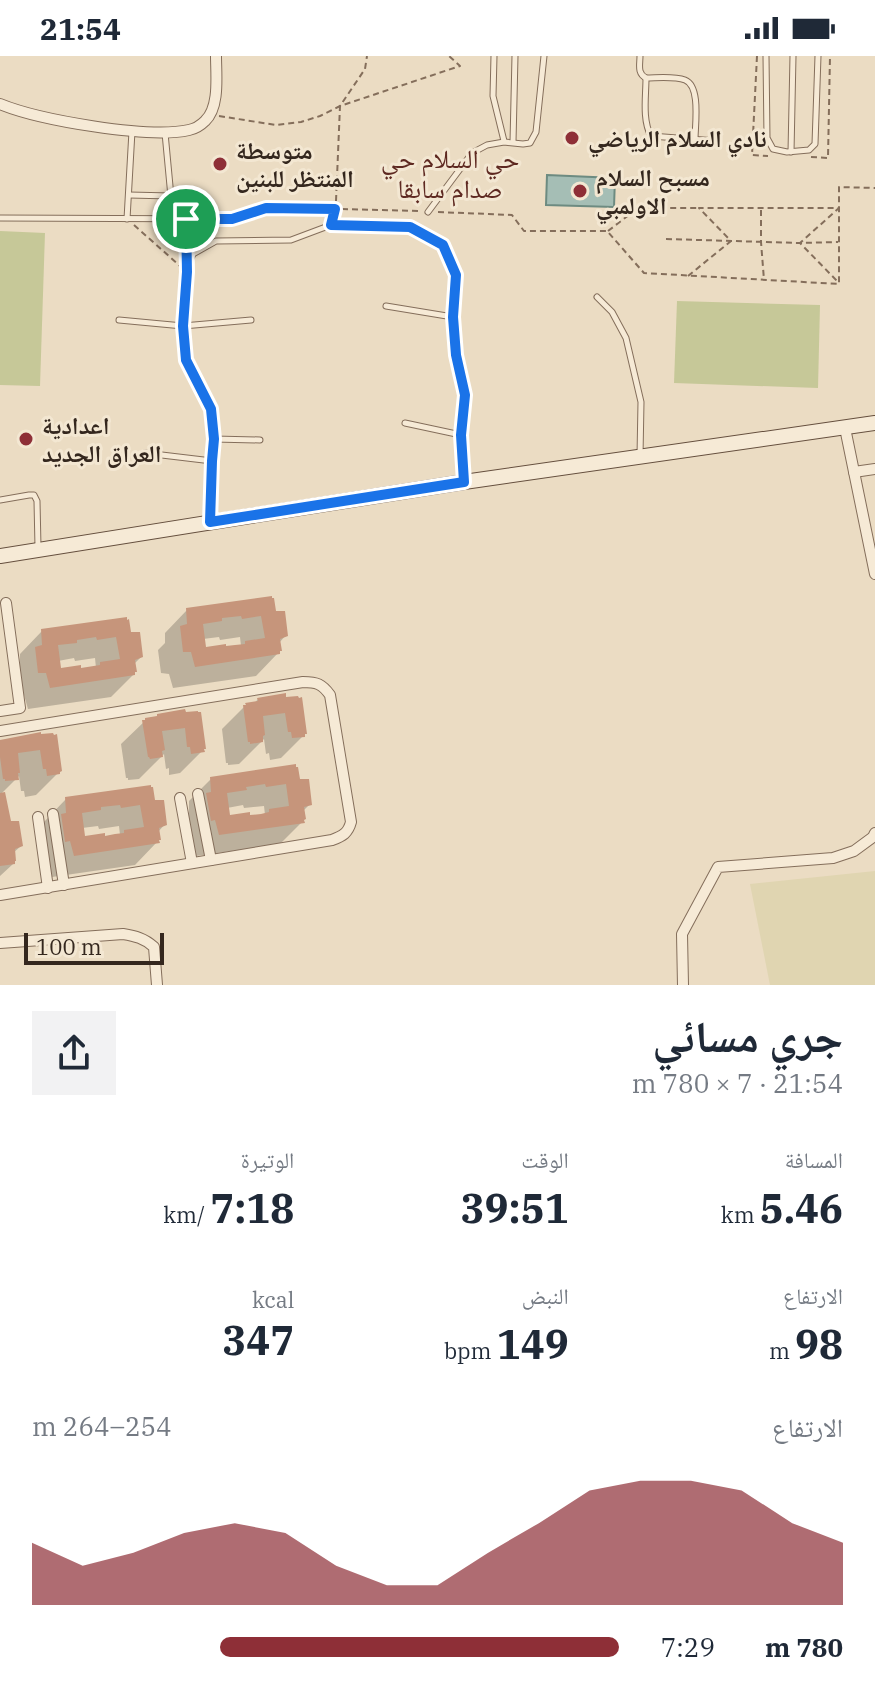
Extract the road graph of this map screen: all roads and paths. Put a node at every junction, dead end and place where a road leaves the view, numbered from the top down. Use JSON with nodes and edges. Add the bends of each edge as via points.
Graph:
{"nodes":[{"id":1,"x":216,"y":56,"type":"edge"},
{"id":2,"x":367,"y":56,"type":"edge"},
{"id":3,"x":449,"y":56,"type":"edge"},
{"id":4,"x":494,"y":56,"type":"edge"},
{"id":5,"x":515,"y":56,"type":"edge"},
{"id":6,"x":544,"y":56,"type":"edge"},
{"id":7,"x":640,"y":56,"type":"edge"},
{"id":8,"x":766,"y":56,"type":"edge"},
{"id":9,"x":793,"y":56,"type":"edge"},
{"id":10,"x":818,"y":56,"type":"edge"},
{"id":11,"x":646,"y":78,"type":"junction"},
{"id":12,"x":0,"y":104,"type":"edge"},
{"id":13,"x":340,"y":106,"type":"junction"},
{"id":14,"x":207,"y":120,"type":"junction"},
{"id":15,"x":133,"y":130,"type":"junction"},
{"id":16,"x":165,"y":132,"type":"junction"},
{"id":17,"x":695,"y":140,"type":"junction"},
{"id":18,"x":716,"y":141,"type":"dead end"},
{"id":19,"x":504,"y":142,"type":"junction"},
{"id":20,"x":513,"y":142,"type":"junction"},
{"id":21,"x":791,"y":152,"type":"junction"},
{"id":22,"x":875,"y":188,"type":"edge"},
{"id":23,"x":129,"y":195,"type":"junction"},
{"id":24,"x":171,"y":196,"type":"junction"},
{"id":25,"x":699,"y":208,"type":"junction"},
{"id":26,"x":839,"y":208,"type":"junction"},
{"id":27,"x":335,"y":209,"type":"junction"},
{"id":28,"x":761,"y":209,"type":"junction"},
{"id":29,"x":428,"y":212,"type":"junction"},
{"id":30,"x":0,"y":218,"type":"edge"},
{"id":31,"x":127,"y":219,"type":"junction"},
{"id":32,"x":173,"y":219,"type":"junction"},
{"id":33,"x":186,"y":219,"type":"junction"},
{"id":34,"x":331,"y":225,"type":"junction"},
{"id":35,"x":607,"y":231,"type":"junction"},
{"id":36,"x":666,"y":239,"type":"dead end"},
{"id":37,"x":731,"y":241,"type":"junction"},
{"id":38,"x":761,"y":242,"type":"junction"},
{"id":39,"x":839,"y":242,"type":"junction"},
{"id":40,"x":800,"y":243,"type":"junction"},
{"id":41,"x":187,"y":272,"type":"junction"},
{"id":42,"x":688,"y":276,"type":"junction"},
{"id":43,"x":764,"y":280,"type":"junction"},
{"id":44,"x":839,"y":284,"type":"junction"},
{"id":45,"x":597,"y":297,"type":"dead end"},
{"id":46,"x":386,"y":306,"type":"dead end"},
{"id":47,"x":453,"y":317,"type":"junction"},
{"id":48,"x":119,"y":320,"type":"dead end"},
{"id":49,"x":251,"y":320,"type":"dead end"},
{"id":50,"x":183,"y":326,"type":"junction"},
{"id":51,"x":405,"y":423,"type":"dead end"},
{"id":52,"x":875,"y":423,"type":"edge"},
{"id":53,"x":845,"y":428,"type":"junction"},
{"id":54,"x":461,"y":435,"type":"junction"},
{"id":55,"x":214,"y":439,"type":"junction"},
{"id":56,"x":260,"y":440,"type":"dead end"},
{"id":57,"x":145,"y":453,"type":"dead end"},
{"id":58,"x":640,"y":457,"type":"junction"},
{"id":59,"x":212,"y":461,"type":"junction"},
{"id":60,"x":875,"y":469,"type":"edge"},
{"id":61,"x":854,"y":472,"type":"junction"},
{"id":62,"x":464,"y":482,"type":"junction"},
{"id":63,"x":0,"y":500,"type":"edge"},
{"id":64,"x":210,"y":522,"type":"junction"},
{"id":65,"x":38,"y":550,"type":"junction"},
{"id":66,"x":0,"y":556,"type":"edge"},
{"id":67,"x":875,"y":574,"type":"edge"},
{"id":68,"x":6,"y":603,"type":"dead end"},
{"id":69,"x":4,"y":623,"type":"edge"},
{"id":70,"x":0,"y":711,"type":"edge"},
{"id":71,"x":0,"y":731,"type":"edge"},
{"id":72,"x":198,"y":794,"type":"dead end"},
{"id":73,"x":180,"y":798,"type":"dead end"},
{"id":74,"x":53,"y":814,"type":"dead end"},
{"id":75,"x":38,"y":817,"type":"dead end"},
{"id":76,"x":875,"y":833,"type":"edge"},
{"id":77,"x":211,"y":860,"type":"junction"},
{"id":78,"x":192,"y":863,"type":"junction"},
{"id":79,"x":64,"y":885,"type":"junction"},
{"id":80,"x":48,"y":888,"type":"junction"},
{"id":81,"x":0,"y":895,"type":"edge"},
{"id":82,"x":0,"y":943,"type":"edge"},
{"id":83,"x":157,"y":985,"type":"edge"},
{"id":84,"x":683,"y":985,"type":"edge"}],
"edges":[{"from":1,"to":14,"type":"street","via":[[215,102]]},
{"from":2,"to":13,"type":"path","via":[[365,69]]},
{"from":3,"to":13,"type":"path","via":[[460,66]]},
{"from":4,"to":19,"type":"lane","via":[[493,96]]},
{"from":5,"to":20,"type":"lane"},
{"from":6,"to":20,"type":"lane","via":[[536,132],[530,143]]},
{"from":7,"to":11,"type":"lane","via":[[639,71]]},
{"from":8,"to":21,"type":"lane","via":[[768,143],[777,151]]},
{"from":9,"to":21,"type":"lane"},
{"from":10,"to":21,"type":"lane","via":[[815,144]]},
{"from":11,"to":17,"type":"lane","via":[[690,84],[695,95]]},
{"from":11,"to":17,"type":"lane","via":[[651,136]]},
{"from":12,"to":15,"type":"street"},
{"from":13,"to":14,"type":"path","via":[[311,119],[276,125],[220,116]]},
{"from":13,"to":27,"type":"path"},
{"from":14,"to":16,"type":"street","via":[[192,130]]},
{"from":15,"to":16,"type":"street"},
{"from":15,"to":23,"type":"lane"},
{"from":16,"to":24,"type":"lane"},
{"from":17,"to":18,"type":"lane"},
{"from":19,"to":20,"type":"lane"},
{"from":19,"to":29,"type":"lane","via":[[472,153]]},
{"from":22,"to":26,"type":"path","via":[[839,187]]},
{"from":23,"to":24,"type":"lane"},
{"from":23,"to":31,"type":"lane"},
{"from":24,"to":32,"type":"lane"},
{"from":25,"to":28,"type":"path"},
{"from":25,"to":35,"type":"path","via":[[638,208]]},
{"from":25,"to":37,"type":"path"},
{"from":26,"to":28,"type":"path"},
{"from":26,"to":39,"type":"path"},
{"from":26,"to":40,"type":"path"},
{"from":27,"to":29,"type":"path"},
{"from":27,"to":33,"type":"lane","via":[[266,208],[232,219]]},
{"from":27,"to":34,"type":"lane"},
{"from":28,"to":38,"type":"path"},
{"from":29,"to":35,"type":"path","via":[[512,215],[524,231]]},
{"from":30,"to":31,"type":"lane"},
{"from":31,"to":32,"type":"lane"},
{"from":31,"to":41,"type":"path"},
{"from":32,"to":33,"type":"lane"},
{"from":33,"to":41,"type":"lane"},
{"from":34,"to":41,"type":"lane","via":[[291,240],[216,241],[193,254]]},
{"from":34,"to":47,"type":"lane","via":[[410,227],[443,245],[456,275]]},
{"from":35,"to":42,"type":"path","via":[[644,273]]},
{"from":36,"to":37,"type":"path"},
{"from":37,"to":38,"type":"path"},
{"from":37,"to":42,"type":"path"},
{"from":38,"to":40,"type":"path"},
{"from":38,"to":43,"type":"path"},
{"from":39,"to":40,"type":"path"},
{"from":39,"to":44,"type":"path"},
{"from":40,"to":44,"type":"path"},
{"from":41,"to":50,"type":"lane"},
{"from":42,"to":43,"type":"path"},
{"from":43,"to":44,"type":"path"},
{"from":45,"to":58,"type":"lane","via":[[626,338],[641,402]]},
{"from":46,"to":47,"type":"lane"},
{"from":47,"to":54,"type":"lane","via":[[465,395]]},
{"from":48,"to":50,"type":"lane"},
{"from":49,"to":50,"type":"lane"},
{"from":50,"to":55,"type":"lane","via":[[186,360],[211,409]]},
{"from":51,"to":54,"type":"lane"},
{"from":52,"to":53,"type":"street"},
{"from":53,"to":58,"type":"street"},
{"from":53,"to":61,"type":"street"},
{"from":54,"to":62,"type":"lane"},
{"from":55,"to":56,"type":"lane"},
{"from":55,"to":59,"type":"lane"},
{"from":57,"to":59,"type":"lane"},
{"from":58,"to":62,"type":"street"},
{"from":59,"to":64,"type":"lane"},
{"from":60,"to":61,"type":"street"},
{"from":61,"to":67,"type":"street"},
{"from":62,"to":64,"type":"street"},
{"from":63,"to":65,"type":"lane","via":[[34,495]]},
{"from":64,"to":65,"type":"street"},
{"from":65,"to":66,"type":"street"},
{"from":68,"to":69,"type":"street"},
{"from":69,"to":70,"type":"street","via":[[20,708]]},
{"from":71,"to":77,"type":"street","via":[[316,682],[330,695],[333,708],[351,811],[349,830],[332,840]]},
{"from":72,"to":77,"type":"street"},
{"from":73,"to":78,"type":"street"},
{"from":74,"to":79,"type":"street"},
{"from":75,"to":80,"type":"street"},
{"from":76,"to":84,"type":"street","via":[[854,851],[833,858],[718,867],[682,934]]},
{"from":77,"to":78,"type":"street"},
{"from":78,"to":79,"type":"street"},
{"from":79,"to":80,"type":"street"},
{"from":80,"to":81,"type":"street"},
{"from":82,"to":83,"type":"street","via":[[137,936],[154,947]]}]}
